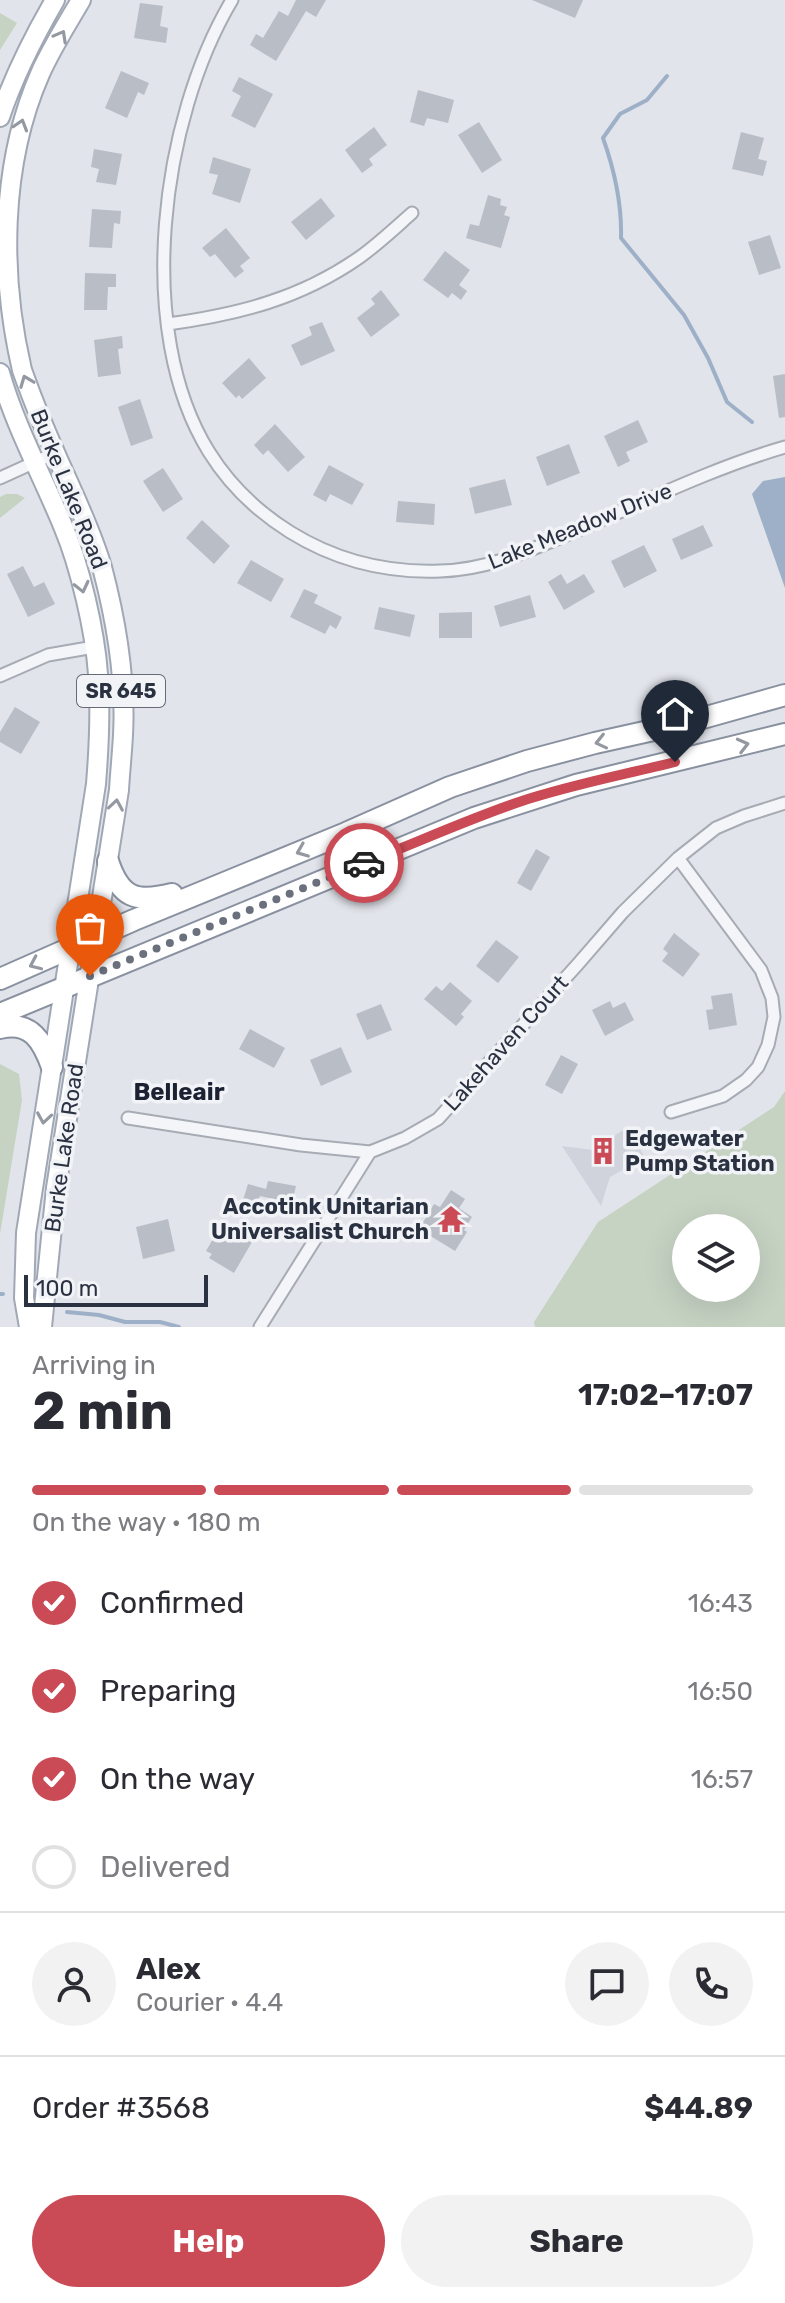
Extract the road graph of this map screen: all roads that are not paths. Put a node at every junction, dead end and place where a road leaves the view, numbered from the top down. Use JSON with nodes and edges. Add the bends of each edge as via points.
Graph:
{"nodes":[{"id":1,"x":55,"y":0,"type":"edge"},
{"id":2,"x":81,"y":0,"type":"edge"},
{"id":3,"x":228,"y":1,"type":"edge"},
{"id":4,"x":0,"y":117,"type":"edge"},
{"id":5,"x":412,"y":213,"type":"dead end"},
{"id":6,"x":168,"y":324,"type":"junction"},
{"id":7,"x":0,"y":373,"type":"edge"},
{"id":8,"x":785,"y":447,"type":"edge"},
{"id":9,"x":55,"y":453,"type":"junction"},
{"id":10,"x":34,"y":463,"type":"junction"},
{"id":11,"x":0,"y":478,"type":"edge"},
{"id":12,"x":94,"y":647,"type":"junction"},
{"id":13,"x":0,"y":676,"type":"edge"},
{"id":14,"x":785,"y":695,"type":"edge"},
{"id":15,"x":785,"y":734,"type":"edge"},
{"id":16,"x":785,"y":803,"type":"edge"},
{"id":17,"x":678,"y":858,"type":"junction"},
{"id":18,"x":108,"y":861,"type":"junction"},
{"id":19,"x":245,"y":873,"type":"junction"},
{"id":20,"x":96,"y":938,"type":"junction"},
{"id":21,"x":70,"y":949,"type":"junction"},
{"id":22,"x":90,"y":976,"type":"junction"},
{"id":23,"x":0,"y":979,"type":"edge"},
{"id":24,"x":64,"y":986,"type":"junction"},
{"id":25,"x":0,"y":1014,"type":"edge"},
{"id":26,"x":0,"y":1028,"type":"edge"},
{"id":27,"x":52,"y":1067,"type":"junction"},
{"id":28,"x":671,"y":1112,"type":"dead end"},
{"id":29,"x":128,"y":1118,"type":"dead end"},
{"id":30,"x":370,"y":1152,"type":"junction"},
{"id":31,"x":29,"y":1327,"type":"edge"},
{"id":32,"x":42,"y":1327,"type":"edge"},
{"id":33,"x":260,"y":1327,"type":"edge"}],
"edges":[{"from":1,"to":4,"type":"main road","via":[[11,83]]},
{"from":9,"to":2,"type":"main road","name":"Burke Lake Road","number":"SR 645","one_way":true,"via":[[12,334],[3,264],[6,197],[25,111]]},
{"from":3,"to":6,"type":"street","name":"Lake Meadow Drive","via":[[196,81],[171,174],[164,245]]},
{"from":5,"to":6,"type":"street","via":[[358,258],[303,290],[249,310]]},
{"from":6,"to":8,"type":"street","name":"Lake Meadow Drive","via":[[190,414],[209,453],[233,484],[301,539],[340,557],[384,568],[442,571],[499,562]]},
{"from":7,"to":10,"type":"main road","name":"Burke Lake Road","number":"SR 645"},
{"from":9,"to":10,"type":"street"},
{"from":18,"to":9,"type":"main road","name":"Burke Lake Road","number":"SR 645","one_way":true,"via":[[123,733],[121,672],[101,565]]},
{"from":10,"to":11,"type":"street"},
{"from":10,"to":12,"type":"main road","name":"Burke Lake Road","number":"SR 645","one_way":true,"via":[[77,567]]},
{"from":12,"to":13,"type":"street","via":[[48,655]]},
{"from":12,"to":21,"type":"main road","name":"Burke Lake Road","number":"SR 645","via":[[100,727],[96,784]]},
{"from":14,"to":19,"type":"highway","one_way":true,"via":[[500,769]]},
{"from":22,"to":15,"type":"highway","one_way":true,"via":[[520,802]]},
{"from":16,"to":17,"type":"street","name":"Lakehaven Court","via":[[716,828]]},
{"from":17,"to":28,"type":"street","via":[[761,970],[774,1017],[768,1045],[746,1080],[723,1096]]},
{"from":17,"to":30,"type":"street","name":"Lakehaven Court","via":[[438,1119]]},
{"from":18,"to":19,"type":"highway","via":[[123,890],[149,900]]},
{"from":18,"to":20,"type":"main road","name":"Burke Lake Road","number":"SR 645"},
{"from":19,"to":20,"type":"highway"},
{"from":20,"to":21,"type":"highway"},
{"from":20,"to":22,"type":"main road","name":"Burke Lake Road","number":"SR 645"},
{"from":21,"to":23,"type":"highway","one_way":true},
{"from":21,"to":24,"type":"main road","name":"Burke Lake Road","number":"SR 645"},
{"from":22,"to":24,"type":"highway"},
{"from":22,"to":32,"type":"main road","name":"Burke Lake Road","number":"SR 645","via":[[56,1188]]},
{"from":24,"to":25,"type":"highway"},
{"from":24,"to":27,"type":"main road","name":"Burke Lake Road","number":"SR 645"},
{"from":26,"to":27,"type":"highway","via":[[14,1026],[34,1034],[44,1043]]},
{"from":27,"to":31,"type":"main road","name":"Burke Lake Road","number":"SR 645","one_way":true,"via":[[26,1233],[24,1298]]},
{"from":29,"to":30,"type":"street","name":"Lakehaven Court"},
{"from":30,"to":33,"type":"street"}]}
